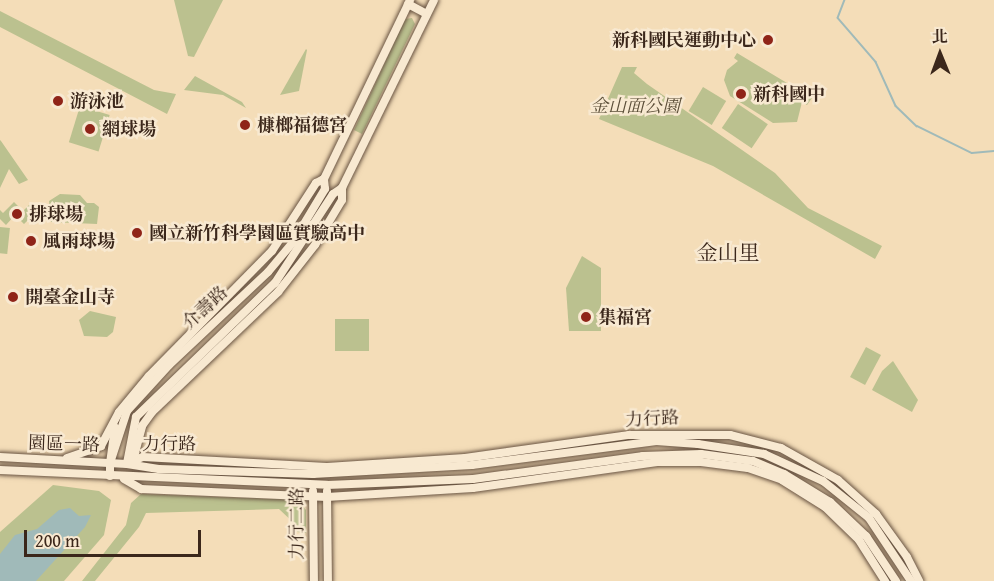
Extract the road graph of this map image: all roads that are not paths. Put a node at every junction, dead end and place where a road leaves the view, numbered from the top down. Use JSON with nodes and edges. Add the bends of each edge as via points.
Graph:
{"nodes":[{"id":1,"x":434,"y":0,"type":"edge"},
{"id":2,"x":409,"y":2,"type":"edge"},
{"id":3,"x":427,"y":14,"type":"junction"},
{"id":4,"x":324,"y":179,"type":"junction"},
{"id":5,"x":342,"y":188,"type":"junction"},
{"id":6,"x":119,"y":412,"type":"junction"},
{"id":7,"x":131,"y":430,"type":"junction"},
{"id":8,"x":139,"y":455,"type":"junction"},
{"id":9,"x":0,"y":458,"type":"edge"},
{"id":10,"x":53,"y":461,"type":"junction"},
{"id":11,"x":110,"y":463,"type":"junction"},
{"id":12,"x":127,"y":464,"type":"junction"},
{"id":13,"x":0,"y":470,"type":"edge"},
{"id":14,"x":313,"y":470,"type":"junction"},
{"id":15,"x":327,"y":470,"type":"junction"},
{"id":16,"x":110,"y":476,"type":"junction"},
{"id":17,"x":121,"y":477,"type":"junction"},
{"id":18,"x":313,"y":485,"type":"junction"},
{"id":19,"x":327,"y":485,"type":"junction"},
{"id":20,"x":313,"y":496,"type":"junction"},
{"id":21,"x":327,"y":497,"type":"junction"},
{"id":22,"x":314,"y":581,"type":"edge"},
{"id":23,"x":328,"y":581,"type":"edge"},
{"id":24,"x":885,"y":581,"type":"edge"},
{"id":25,"x":896,"y":581,"type":"edge"},
{"id":26,"x":911,"y":581,"type":"edge"},
{"id":27,"x":919,"y":581,"type":"edge"}],
"edges":[{"from":1,"to":3,"type":"street","name":"介壽路"},
{"from":2,"to":3,"type":"street"},
{"from":2,"to":4,"type":"street","name":"介壽路"},
{"from":3,"to":5,"type":"street","name":"介壽路"},
{"from":4,"to":6,"type":"street","name":"介壽路","via":[[316,183],[272,251]]},
{"from":4,"to":11,"type":"street","name":"介壽路","via":[[325,189],[293,242],[268,272],[169,365],[127,411]]},
{"from":5,"to":7,"type":"street","name":"介壽路","via":[[333,194],[275,283],[147,404]]},
{"from":5,"to":8,"type":"street","name":"介壽路","via":[[342,200],[315,244],[278,292],[152,412],[142,426]]},
{"from":6,"to":10,"type":"street","name":"介壽路","via":[[101,446]]},
{"from":6,"to":11,"type":"street","name":"介壽路","via":[[108,453]]},
{"from":7,"to":8,"type":"street"},
{"from":7,"to":12,"type":"street","name":"介壽路"},
{"from":8,"to":12,"type":"street","name":"介壽路"},
{"from":8,"to":14,"type":"street","name":"力行路"},
{"from":9,"to":10,"type":"street","name":"園區一路"},
{"from":10,"to":11,"type":"street","name":"園區一路"},
{"from":11,"to":12,"type":"street","name":"園區一路"},
{"from":11,"to":16,"type":"street","name":"介壽路"},
{"from":12,"to":14,"type":"street","name":"力行路","via":[[159,469]]},
{"from":12,"to":17,"type":"street","name":"介壽路"},
{"from":13,"to":16,"type":"street","name":"園區一路"},
{"from":14,"to":15,"type":"street","name":"力行路"},
{"from":14,"to":18,"type":"street","name":"力行二路"},
{"from":15,"to":19,"type":"street","name":"力行二路"},
{"from":15,"to":26,"type":"street","name":"力行路","via":[[480,465],[656,441],[764,454],[823,481],[852,503],[887,540]]},
{"from":15,"to":27,"type":"street","name":"力行路","via":[[465,458],[629,435],[730,435],[781,448],[838,480],[876,514],[907,556]]},
{"from":16,"to":17,"type":"street","name":"力行路"},
{"from":17,"to":18,"type":"street","name":"力行路"},
{"from":17,"to":20,"type":"street","name":"力行路","via":[[141,489]]},
{"from":18,"to":19,"type":"street","name":"力行路"},
{"from":18,"to":20,"type":"street","name":"力行二路"},
{"from":19,"to":21,"type":"street","name":"力行二路"},
{"from":19,"to":25,"type":"street","name":"力行路","via":[[473,479],[643,456],[701,454],[753,461],[784,474],[830,502],[866,536]]},
{"from":20,"to":21,"type":"street","name":"力行路"},
{"from":20,"to":22,"type":"street","name":"力行二路"},
{"from":21,"to":23,"type":"street","name":"力行二路"},
{"from":21,"to":24,"type":"street","name":"力行路","via":[[473,488],[657,462],[748,468],[782,480],[825,507],[859,540]]}]}
